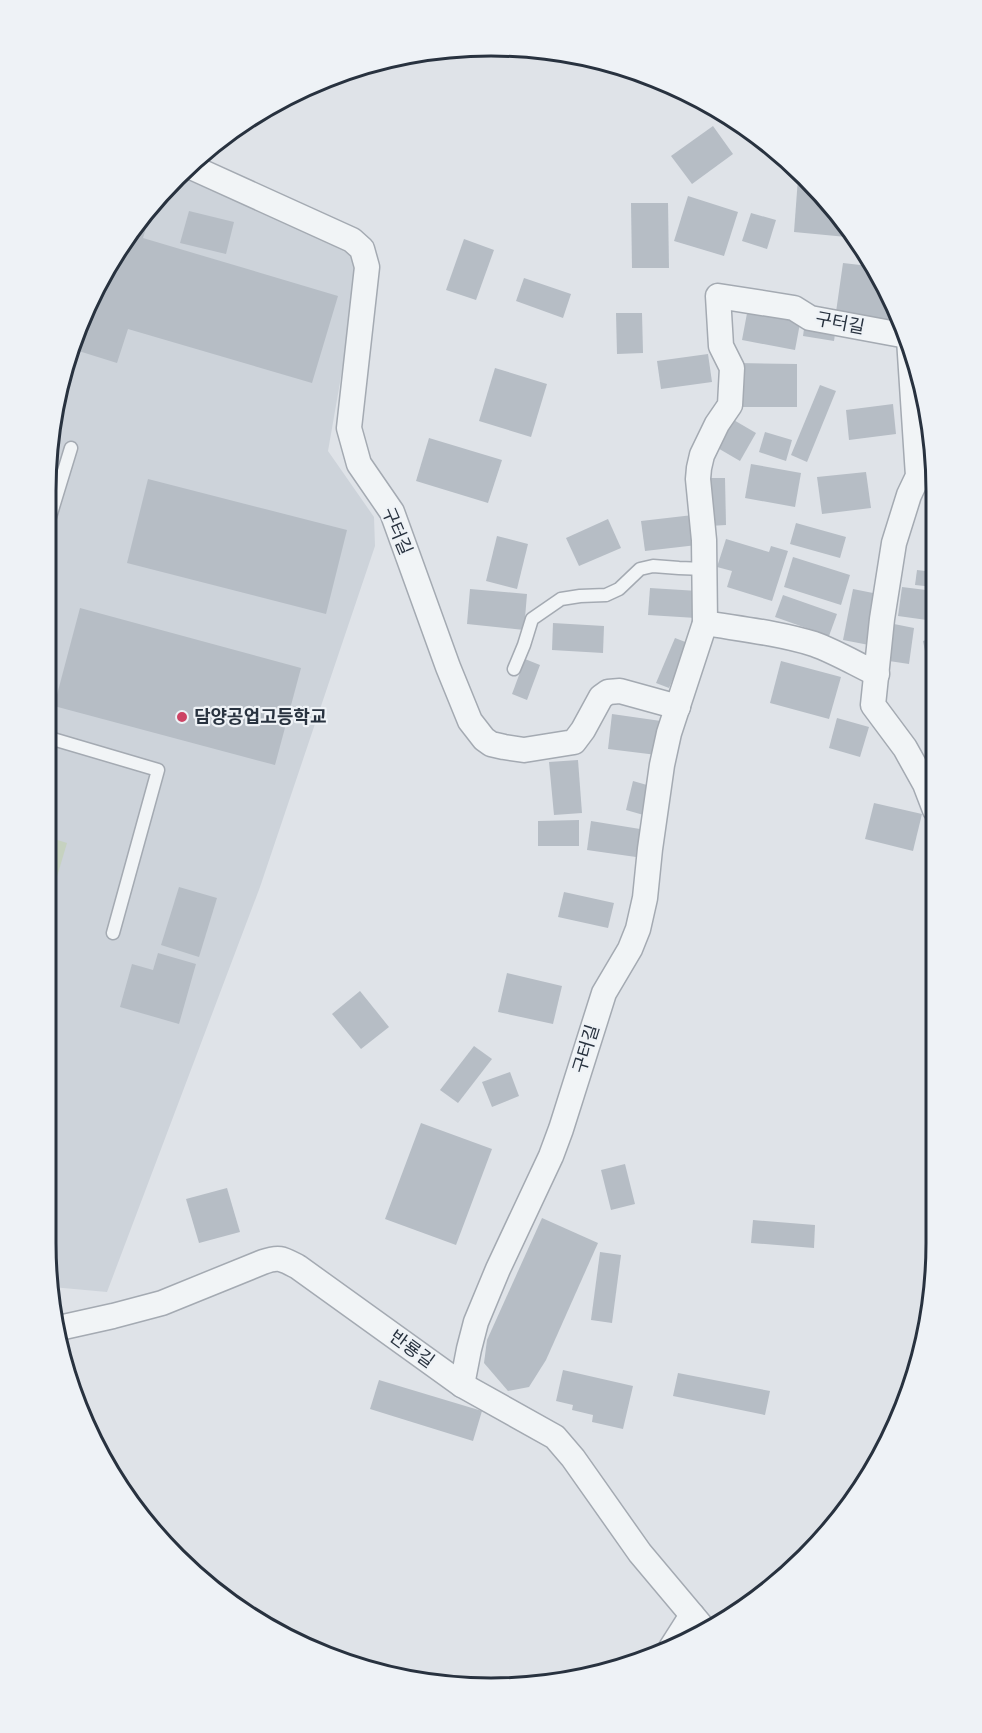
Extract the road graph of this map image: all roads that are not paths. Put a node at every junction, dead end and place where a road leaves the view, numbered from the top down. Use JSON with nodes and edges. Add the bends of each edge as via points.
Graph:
{"nodes":[{"id":1,"x":198,"y":170,"type":"edge"},
{"id":2,"x":897,"y":335,"type":"edge"},
{"id":3,"x":911,"y":374,"type":"edge"},
{"id":4,"x":71,"y":448,"type":"dead end"},
{"id":5,"x":56,"y":497,"type":"edge"},
{"id":6,"x":705,"y":568,"type":"junction"},
{"id":7,"x":705,"y":623,"type":"junction"},
{"id":8,"x":514,"y":669,"type":"dead end"},
{"id":9,"x":877,"y":674,"type":"junction"},
{"id":10,"x":678,"y":707,"type":"junction"},
{"id":11,"x":56,"y":740,"type":"edge"},
{"id":12,"x":926,"y":787,"type":"edge"},
{"id":13,"x":113,"y":933,"type":"dead end"},
{"id":14,"x":64,"y":1327,"type":"edge"},
{"id":15,"x":462,"y":1384,"type":"junction"},
{"id":16,"x":698,"y":1621,"type":"edge"}],
"edges":[{"from":1,"to":10,"type":"street","name":"구터길","via":[[352,240],[362,249],[367,267],[349,428],[359,464],[392,512],[470,721],[484,739],[524,750],[574,742],[608,692]]},
{"from":2,"to":6,"type":"street","name":"구터길","via":[[810,318],[794,308],[718,296],[722,346],[732,368],[730,405],[702,454],[699,468]]},
{"from":3,"to":9,"type":"street","name":"구터길","via":[[918,476],[894,543]]},
{"from":4,"to":5,"type":"lane"},
{"from":6,"to":7,"type":"street","name":"구터길"},
{"from":6,"to":8,"type":"lane","via":[[653,566],[640,570],[606,595],[561,599],[532,619]]},
{"from":7,"to":9,"type":"street","via":[[789,637],[842,656]]},
{"from":7,"to":10,"type":"street","name":"구터길"},
{"from":9,"to":12,"type":"street","name":"구터길","via":[[873,705],[905,748]]},
{"from":10,"to":15,"type":"street","name":"구터길","via":[[662,765],[638,929],[604,993],[554,1147],[476,1322]]},
{"from":11,"to":13,"type":"lane","via":[[158,770]]},
{"from":14,"to":15,"type":"street","name":"반룡길","via":[[162,1303],[282,1258]]},
{"from":15,"to":16,"type":"street","name":"반룡길","via":[[555,1437],[640,1553]]}]}
